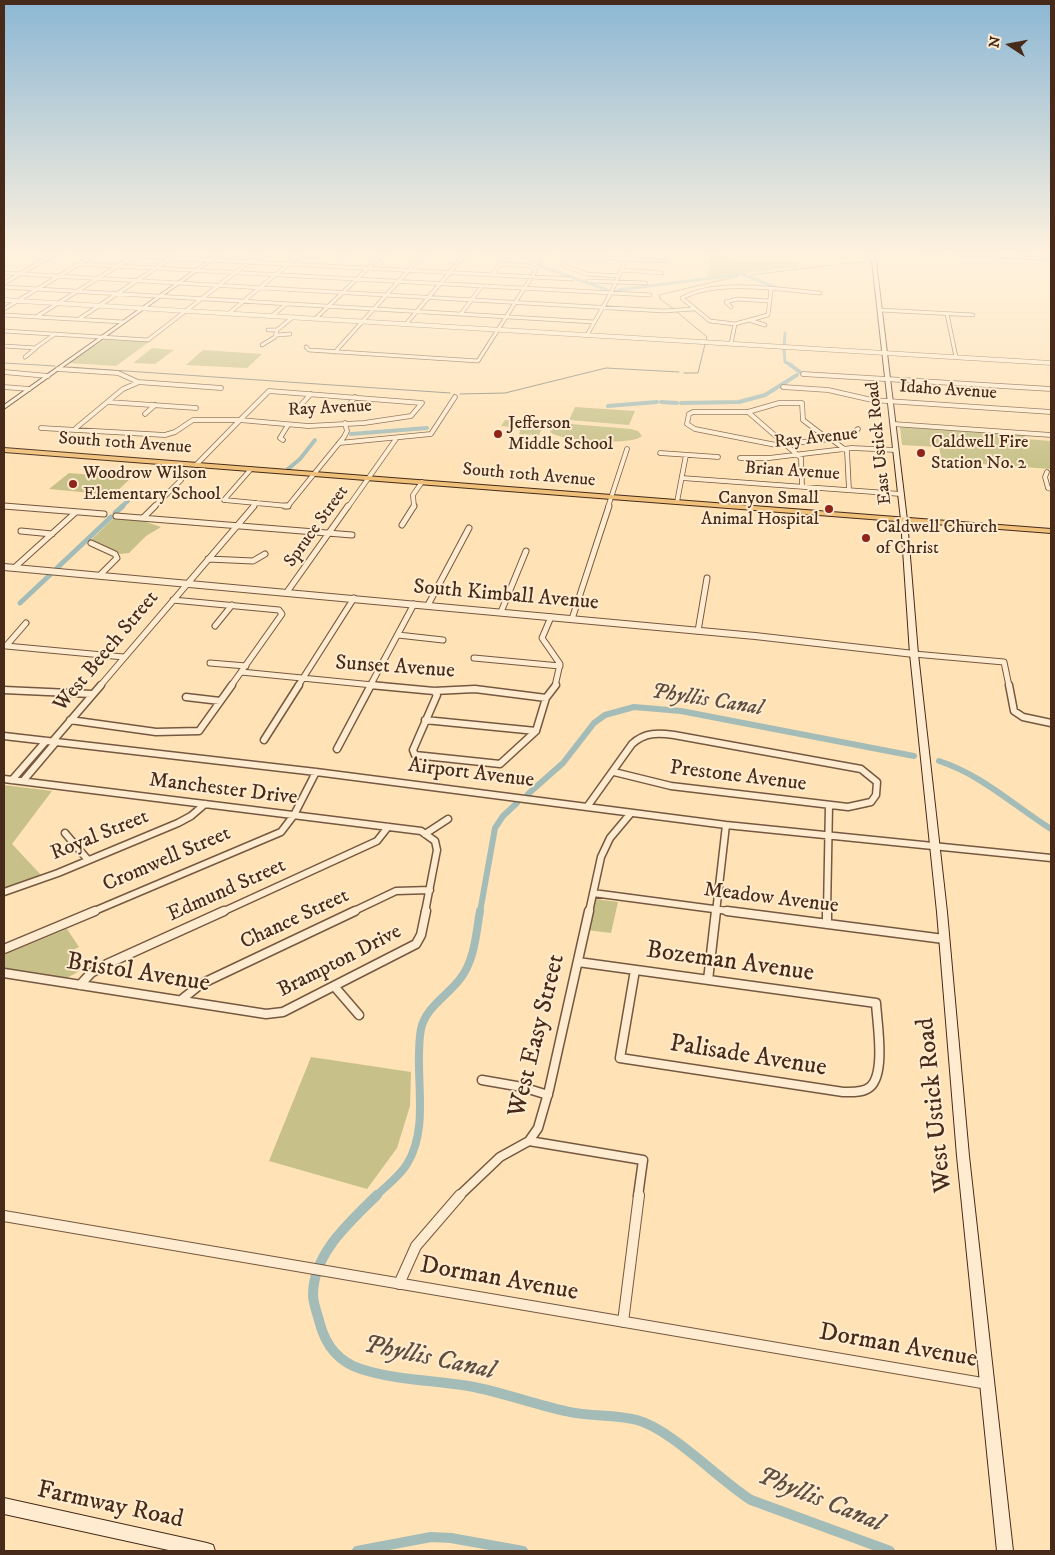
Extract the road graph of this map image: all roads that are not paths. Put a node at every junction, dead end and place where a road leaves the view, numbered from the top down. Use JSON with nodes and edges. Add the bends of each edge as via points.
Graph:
{"nodes":[{"id":1,"x":734,"y":324,"type":"edge"},
{"id":2,"x":119,"y":325,"type":"edge"},
{"id":3,"x":168,"y":325,"type":"edge"},
{"id":4,"x":285,"y":325,"type":"edge"},
{"id":5,"x":360,"y":325,"type":"edge"},
{"id":6,"x":415,"y":325,"type":"edge"},
{"id":7,"x":502,"y":325,"type":"edge"},
{"id":8,"x":593,"y":325,"type":"edge"},
{"id":9,"x":762,"y":325,"type":"edge"},
{"id":10,"x":882,"y":325,"type":"edge"},
{"id":11,"x":949,"y":325,"type":"edge"},
{"id":12,"x":765,"y":326,"type":"dead end"},
{"id":13,"x":268,"y":330,"type":"dead end"},
{"id":14,"x":498,"y":330,"type":"junction"},
{"id":15,"x":4,"y":331,"type":"edge"},
{"id":16,"x":277,"y":332,"type":"junction"},
{"id":17,"x":56,"y":334,"type":"junction"},
{"id":18,"x":290,"y":334,"type":"dead end"},
{"id":19,"x":588,"y":335,"type":"junction"},
{"id":20,"x":102,"y":337,"type":"junction"},
{"id":21,"x":731,"y":344,"type":"junction"},
{"id":22,"x":262,"y":345,"type":"dead end"},
{"id":23,"x":4,"y":346,"type":"edge"},
{"id":24,"x":35,"y":348,"type":"junction"},
{"id":25,"x":306,"y":348,"type":"dead end"},
{"id":26,"x":335,"y":352,"type":"junction"},
{"id":27,"x":885,"y":353,"type":"junction"},
{"id":28,"x":26,"y":357,"type":"dead end"},
{"id":29,"x":956,"y":357,"type":"junction"},
{"id":30,"x":1051,"y":363,"type":"edge"},
{"id":31,"x":58,"y":369,"type":"junction"},
{"id":32,"x":4,"y":372,"type":"edge"},
{"id":33,"x":803,"y":374,"type":"dead end"},
{"id":34,"x":48,"y":376,"type":"junction"},
{"id":35,"x":888,"y":379,"type":"junction"},
{"id":36,"x":138,"y":382,"type":"junction"},
{"id":37,"x":4,"y":387,"type":"edge"},
{"id":38,"x":784,"y":387,"type":"dead end"},
{"id":39,"x":221,"y":388,"type":"dead end"},
{"id":40,"x":29,"y":389,"type":"junction"},
{"id":41,"x":1051,"y":389,"type":"edge"},
{"id":42,"x":311,"y":394,"type":"junction"},
{"id":43,"x":355,"y":397,"type":"junction"},
{"id":44,"x":455,"y":397,"type":"dead end"},
{"id":45,"x":108,"y":402,"type":"junction"},
{"id":46,"x":890,"y":402,"type":"junction"},
{"id":47,"x":6,"y":403,"type":"edge"},
{"id":48,"x":155,"y":405,"type":"junction"},
{"id":49,"x":348,"y":406,"type":"dead end"},
{"id":50,"x":4,"y":407,"type":"edge"},
{"id":51,"x":196,"y":408,"type":"dead end"},
{"id":52,"x":298,"y":408,"type":"dead end"},
{"id":53,"x":748,"y":412,"type":"junction"},
{"id":54,"x":1051,"y":412,"type":"edge"},
{"id":55,"x":145,"y":414,"type":"dead end"},
{"id":56,"x":239,"y":421,"type":"junction"},
{"id":57,"x":345,"y":423,"type":"junction"},
{"id":58,"x":893,"y":424,"type":"junction"},
{"id":59,"x":288,"y":425,"type":"junction"},
{"id":60,"x":41,"y":428,"type":"dead end"},
{"id":61,"x":76,"y":428,"type":"junction"},
{"id":62,"x":858,"y":428,"type":"dead end"},
{"id":63,"x":1051,"y":434,"type":"edge"},
{"id":64,"x":396,"y":438,"type":"junction"},
{"id":65,"x":828,"y":439,"type":"junction"},
{"id":66,"x":283,"y":440,"type":"dead end"},
{"id":67,"x":339,"y":443,"type":"junction"},
{"id":68,"x":785,"y":445,"type":"junction"},
{"id":69,"x":844,"y":448,"type":"junction"},
{"id":70,"x":627,"y":449,"type":"dead end"},
{"id":71,"x":838,"y":449,"type":"junction"},
{"id":72,"x":4,"y":450,"type":"edge"},
{"id":73,"x":896,"y":450,"type":"junction"},
{"id":74,"x":660,"y":453,"type":"dead end"},
{"id":75,"x":686,"y":455,"type":"junction"},
{"id":76,"x":798,"y":455,"type":"junction"},
{"id":77,"x":718,"y":457,"type":"dead end"},
{"id":78,"x":740,"y":458,"type":"dead end"},
{"id":79,"x":196,"y":465,"type":"junction"},
{"id":80,"x":251,"y":469,"type":"junction"},
{"id":81,"x":1047,"y":472,"type":"dead end"},
{"id":82,"x":313,"y":474,"type":"junction"},
{"id":83,"x":369,"y":478,"type":"junction"},
{"id":84,"x":682,"y":478,"type":"junction"},
{"id":85,"x":181,"y":480,"type":"dead end"},
{"id":86,"x":422,"y":482,"type":"junction"},
{"id":87,"x":802,"y":486,"type":"junction"},
{"id":88,"x":1050,"y":489,"type":"edge"},
{"id":89,"x":849,"y":490,"type":"junction"},
{"id":90,"x":901,"y":494,"type":"junction"},
{"id":91,"x":612,"y":497,"type":"junction"},
{"id":92,"x":677,"y":502,"type":"junction"},
{"id":93,"x":256,"y":503,"type":"junction"},
{"id":94,"x":4,"y":506,"type":"edge"},
{"id":95,"x":76,"y":512,"type":"junction"},
{"id":96,"x":104,"y":514,"type":"dead end"},
{"id":97,"x":116,"y":516,"type":"dead end"},
{"id":98,"x":143,"y":518,"type":"junction"},
{"id":99,"x":904,"y":520,"type":"junction"},
{"id":100,"x":402,"y":525,"type":"dead end"},
{"id":101,"x":236,"y":526,"type":"junction"},
{"id":102,"x":469,"y":528,"type":"dead end"},
{"id":103,"x":21,"y":531,"type":"dead end"},
{"id":104,"x":1051,"y":532,"type":"edge"},
{"id":105,"x":329,"y":533,"type":"junction"},
{"id":106,"x":52,"y":534,"type":"junction"},
{"id":107,"x":352,"y":535,"type":"dead end"},
{"id":108,"x":91,"y":542,"type":"dead end"},
{"id":109,"x":526,"y":551,"type":"dead end"},
{"id":110,"x":265,"y":554,"type":"dead end"},
{"id":111,"x":208,"y":559,"type":"junction"},
{"id":112,"x":4,"y":566,"type":"edge"},
{"id":113,"x":14,"y":568,"type":"junction"},
{"id":114,"x":100,"y":575,"type":"junction"},
{"id":115,"x":707,"y":578,"type":"dead end"},
{"id":116,"x":187,"y":583,"type":"junction"},
{"id":117,"x":287,"y":592,"type":"junction"},
{"id":118,"x":354,"y":598,"type":"junction"},
{"id":119,"x":173,"y":600,"type":"junction"},
{"id":120,"x":414,"y":604,"type":"junction"},
{"id":121,"x":232,"y":605,"type":"junction"},
{"id":122,"x":428,"y":605,"type":"junction"},
{"id":123,"x":501,"y":612,"type":"junction"},
{"id":124,"x":551,"y":617,"type":"junction"},
{"id":125,"x":572,"y":619,"type":"junction"},
{"id":126,"x":26,"y":623,"type":"dead end"},
{"id":127,"x":215,"y":626,"type":"dead end"},
{"id":128,"x":698,"y":631,"type":"junction"},
{"id":129,"x":398,"y":635,"type":"junction"},
{"id":130,"x":444,"y":640,"type":"dead end"},
{"id":131,"x":33,"y":648,"type":"joint"},
{"id":132,"x":914,"y":654,"type":"junction"},
{"id":133,"x":124,"y":657,"type":"junction"},
{"id":134,"x":474,"y":658,"type":"dead end"},
{"id":135,"x":210,"y":663,"type":"dead end"},
{"id":136,"x":246,"y":666,"type":"junction"},
{"id":137,"x":560,"y":666,"type":"junction"},
{"id":138,"x":242,"y":672,"type":"junction"},
{"id":139,"x":305,"y":678,"type":"junction"},
{"id":140,"x":372,"y":685,"type":"junction"},
{"id":141,"x":4,"y":690,"type":"edge"},
{"id":142,"x":434,"y":691,"type":"junction"},
{"id":143,"x":92,"y":694,"type":"junction"},
{"id":144,"x":186,"y":697,"type":"dead end"},
{"id":145,"x":546,"y":698,"type":"junction"},
{"id":146,"x":220,"y":701,"type":"junction"},
{"id":147,"x":70,"y":720,"type":"junction"},
{"id":148,"x":425,"y":720,"type":"junction"},
{"id":149,"x":1051,"y":723,"type":"edge"},
{"id":150,"x":536,"y":731,"type":"junction"},
{"id":151,"x":192,"y":734,"type":"joint"},
{"id":152,"x":4,"y":736,"type":"edge"},
{"id":153,"x":264,"y":740,"type":"dead end"},
{"id":154,"x":51,"y":742,"type":"junction"},
{"id":155,"x":337,"y":749,"type":"dead end"},
{"id":156,"x":316,"y":772,"type":"junction"},
{"id":157,"x":614,"y":772,"type":"junction"},
{"id":158,"x":4,"y":779,"type":"edge"},
{"id":159,"x":12,"y":780,"type":"junction"},
{"id":160,"x":22,"y":781,"type":"junction"},
{"id":161,"x":205,"y":804,"type":"junction"},
{"id":162,"x":829,"y":805,"type":"junction"},
{"id":163,"x":587,"y":807,"type":"junction"},
{"id":164,"x":631,"y":813,"type":"junction"},
{"id":165,"x":294,"y":814,"type":"junction"},
{"id":166,"x":448,"y":819,"type":"dead end"},
{"id":167,"x":726,"y":825,"type":"junction"},
{"id":168,"x":388,"y":827,"type":"junction"},
{"id":169,"x":65,"y":834,"type":"dead end"},
{"id":170,"x":425,"y":834,"type":"junction"},
{"id":171,"x":828,"y":836,"type":"junction"},
{"id":172,"x":435,"y":841,"type":"joint"},
{"id":173,"x":934,"y":846,"type":"junction"},
{"id":174,"x":1051,"y":858,"type":"edge"},
{"id":175,"x":88,"y":860,"type":"junction"},
{"id":176,"x":430,"y":890,"type":"junction"},
{"id":177,"x":4,"y":892,"type":"edge"},
{"id":178,"x":593,"y":893,"type":"junction"},
{"id":179,"x":716,"y":909,"type":"junction"},
{"id":180,"x":827,"y":924,"type":"junction"},
{"id":181,"x":944,"y":939,"type":"junction"},
{"id":182,"x":4,"y":949,"type":"edge"},
{"id":183,"x":578,"y":962,"type":"junction"},
{"id":184,"x":635,"y":970,"type":"junction"},
{"id":185,"x":4,"y":973,"type":"edge"},
{"id":186,"x":708,"y":980,"type":"junction"},
{"id":187,"x":80,"y":985,"type":"junction"},
{"id":188,"x":334,"y":986,"type":"junction"},
{"id":189,"x":181,"y":1000,"type":"junction"},
{"id":190,"x":266,"y":1014,"type":"joint"},
{"id":191,"x":359,"y":1014,"type":"dead end"},
{"id":192,"x":482,"y":1080,"type":"dead end"},
{"id":193,"x":869,"y":1088,"type":"joint"},
{"id":194,"x":548,"y":1095,"type":"junction"},
{"id":195,"x":530,"y":1141,"type":"junction"},
{"id":196,"x":4,"y":1216,"type":"edge"},
{"id":197,"x":399,"y":1284,"type":"junction"},
{"id":198,"x":623,"y":1322,"type":"junction"},
{"id":199,"x":988,"y":1384,"type":"junction"},
{"id":200,"x":4,"y":1506,"type":"edge"},
{"id":201,"x":207,"y":1551,"type":"edge"},
{"id":202,"x":1005,"y":1551,"type":"edge"}],
"edges":[{"from":1,"to":21,"type":"street"},
{"from":2,"to":20,"type":"main road"},
{"from":3,"to":20,"type":"street","via":[[148,340]]},
{"from":4,"to":16,"type":"street"},
{"from":5,"to":26,"type":"street"},
{"from":6,"to":14,"type":"street"},
{"from":7,"to":14,"type":"street"},
{"from":8,"to":19,"type":"street"},
{"from":9,"to":12,"type":"street"},
{"from":10,"to":27,"type":"main road","name":"East Ustick Road"},
{"from":11,"to":29,"type":"street"},
{"from":13,"to":16,"type":"street"},
{"from":14,"to":19,"type":"street"},
{"from":14,"to":26,"type":"street","via":[[478,361]]},
{"from":15,"to":17,"type":"street"},
{"from":16,"to":18,"type":"street"},
{"from":16,"to":22,"type":"street"},
{"from":17,"to":20,"type":"street"},
{"from":17,"to":24,"type":"street"},
{"from":19,"to":21,"type":"street"},
{"from":20,"to":31,"type":"main road"},
{"from":21,"to":27,"type":"street"},
{"from":23,"to":24,"type":"street"},
{"from":24,"to":28,"type":"street"},
{"from":25,"to":26,"type":"street"},
{"from":27,"to":29,"type":"street"},
{"from":27,"to":35,"type":"main road","name":"East Ustick Road"},
{"from":29,"to":30,"type":"street"},
{"from":31,"to":34,"type":"main road"},
{"from":31,"to":36,"type":"street","via":[[118,373]]},
{"from":32,"to":34,"type":"street"},
{"from":33,"to":35,"type":"street"},
{"from":34,"to":40,"type":"main road"},
{"from":35,"to":41,"type":"street"},
{"from":35,"to":46,"type":"main road","name":"East Ustick Road"},
{"from":36,"to":39,"type":"street"},
{"from":36,"to":45,"type":"street"},
{"from":37,"to":40,"type":"street"},
{"from":38,"to":46,"type":"street","name":"Idaho Avenue","via":[[828,390]]},
{"from":40,"to":47,"type":"main road"},
{"from":42,"to":43,"type":"street"},
{"from":42,"to":52,"type":"street"},
{"from":42,"to":56,"type":"street","via":[[268,392]]},
{"from":43,"to":49,"type":"street"},
{"from":43,"to":57,"type":"street","name":"Ray Avenue","via":[[422,403],[405,418]]},
{"from":44,"to":64,"type":"street","via":[[430,434]]},
{"from":45,"to":48,"type":"street"},
{"from":45,"to":61,"type":"street"},
{"from":46,"to":54,"type":"street","name":"Idaho Avenue"},
{"from":46,"to":58,"type":"main road","name":"East Ustick Road"},
{"from":47,"to":50,"type":"main road"},
{"from":48,"to":51,"type":"street"},
{"from":48,"to":55,"type":"street"},
{"from":53,"to":65,"type":"street","via":[[779,403],[802,403],[803,420]]},
{"from":53,"to":68,"type":"street","via":[[779,436]]},
{"from":53,"to":68,"type":"street","via":[[694,412],[689,414],[687,424]]},
{"from":56,"to":59,"type":"street","name":"Ray Avenue"},
{"from":56,"to":61,"type":"street","name":"Ray Avenue","via":[[197,419],[172,434]]},
{"from":56,"to":79,"type":"street"},
{"from":57,"to":59,"type":"street","name":"Ray Avenue"},
{"from":57,"to":67,"type":"street","via":[[347,430]]},
{"from":58,"to":63,"type":"street"},
{"from":58,"to":73,"type":"main road","name":"East Ustick Road"},
{"from":59,"to":66,"type":"street","via":[[281,433]]},
{"from":60,"to":61,"type":"street","name":"Ray Avenue"},
{"from":62,"to":65,"type":"street","via":[[854,435]]},
{"from":64,"to":67,"type":"street"},
{"from":64,"to":83,"type":"street","name":"Spruce Street"},
{"from":65,"to":68,"type":"street"},
{"from":65,"to":69,"type":"street"},
{"from":65,"to":71,"type":"street"},
{"from":67,"to":82,"type":"street"},
{"from":68,"to":76,"type":"street"},
{"from":69,"to":71,"type":"street","name":"Ray Avenue"},
{"from":69,"to":73,"type":"street","name":"Ray Avenue"},
{"from":69,"to":89,"type":"street","via":[[847,451]]},
{"from":70,"to":91,"type":"street"},
{"from":71,"to":76,"type":"street","name":"Ray Avenue"},
{"from":72,"to":79,"type":"main road","name":"South 10th Avenue"},
{"from":73,"to":90,"type":"main road","name":"East Ustick Road"},
{"from":74,"to":75,"type":"street"},
{"from":75,"to":77,"type":"street"},
{"from":75,"to":84,"type":"street"},
{"from":76,"to":78,"type":"street","name":"Ray Avenue"},
{"from":76,"to":87,"type":"street","via":[[801,458]]},
{"from":79,"to":80,"type":"main road","name":"South 10th Avenue"},
{"from":80,"to":82,"type":"main road","name":"South 10th Avenue"},
{"from":80,"to":93,"type":"street","via":[[224,500]]},
{"from":81,"to":88,"type":"street","via":[[1045,477]]},
{"from":82,"to":83,"type":"main road","name":"South 10th Avenue"},
{"from":82,"to":93,"type":"street","via":[[288,506]]},
{"from":83,"to":86,"type":"main road","name":"South 10th Avenue"},
{"from":83,"to":105,"type":"street","name":"Spruce Street"},
{"from":84,"to":87,"type":"street","name":"Brian Avenue"},
{"from":84,"to":92,"type":"street"},
{"from":85,"to":98,"type":"street"},
{"from":86,"to":91,"type":"main road","name":"South 10th Avenue"},
{"from":86,"to":100,"type":"street","via":[[413,495],[414,507]]},
{"from":87,"to":89,"type":"street","name":"Brian Avenue"},
{"from":89,"to":90,"type":"street","name":"Brian Avenue"},
{"from":90,"to":99,"type":"main road","name":"East Ustick Road"},
{"from":91,"to":92,"type":"main road","name":"South 10th Avenue"},
{"from":91,"to":125,"type":"street"},
{"from":92,"to":99,"type":"main road","name":"South 10th Avenue"},
{"from":93,"to":101,"type":"street","name":"West Beech Street"},
{"from":94,"to":95,"type":"street"},
{"from":95,"to":96,"type":"street"},
{"from":95,"to":106,"type":"street"},
{"from":97,"to":98,"type":"street"},
{"from":98,"to":101,"type":"street"},
{"from":99,"to":104,"type":"main road","name":"South 10th Avenue"},
{"from":99,"to":132,"type":"main road","name":"East Ustick Road"},
{"from":101,"to":105,"type":"street"},
{"from":101,"to":111,"type":"street","name":"West Beech Street"},
{"from":102,"to":122,"type":"street"},
{"from":103,"to":106,"type":"street"},
{"from":105,"to":107,"type":"street"},
{"from":105,"to":117,"type":"street","name":"Spruce Street"},
{"from":106,"to":113,"type":"street"},
{"from":108,"to":114,"type":"street","via":[[117,558]]},
{"from":109,"to":123,"type":"street"},
{"from":110,"to":111,"type":"street","via":[[253,562]]},
{"from":111,"to":116,"type":"street","name":"West Beech Street"},
{"from":112,"to":113,"type":"street","name":"South Kimball Avenue"},
{"from":113,"to":114,"type":"street","name":"South Kimball Avenue"},
{"from":114,"to":116,"type":"street","name":"South Kimball Avenue"},
{"from":115,"to":128,"type":"street"},
{"from":116,"to":117,"type":"street","name":"South Kimball Avenue"},
{"from":116,"to":119,"type":"street","name":"West Beech Street"},
{"from":117,"to":118,"type":"street","name":"South Kimball Avenue"},
{"from":118,"to":120,"type":"street","name":"South Kimball Avenue"},
{"from":118,"to":139,"type":"street"},
{"from":119,"to":121,"type":"street"},
{"from":119,"to":133,"type":"street","name":"West Beech Street"},
{"from":120,"to":122,"type":"street","name":"South Kimball Avenue"},
{"from":120,"to":129,"type":"street"},
{"from":121,"to":127,"type":"street"},
{"from":121,"to":136,"type":"street","via":[[283,612]]},
{"from":122,"to":123,"type":"street","name":"South Kimball Avenue"},
{"from":123,"to":124,"type":"street","name":"South Kimball Avenue"},
{"from":124,"to":125,"type":"street","name":"South Kimball Avenue"},
{"from":124,"to":137,"type":"street","via":[[542,638]]},
{"from":125,"to":128,"type":"street","name":"South Kimball Avenue"},
{"from":126,"to":131,"type":"street","via":[[6,646]]},
{"from":128,"to":132,"type":"street","name":"South Kimball Avenue"},
{"from":129,"to":130,"type":"street"},
{"from":129,"to":140,"type":"street"},
{"from":131,"to":133,"type":"street"},
{"from":132,"to":149,"type":"street","name":"South Kimball Avenue","via":[[1004,662],[1014,711],[1023,717]]},
{"from":132,"to":173,"type":"main road","name":"West Ustick Road"},
{"from":133,"to":143,"type":"street","name":"West Beech Street"},
{"from":134,"to":137,"type":"street"},
{"from":135,"to":136,"type":"street"},
{"from":136,"to":138,"type":"street"},
{"from":137,"to":145,"type":"street","via":[[556,685]]},
{"from":138,"to":139,"type":"street","name":"Sunset Avenue"},
{"from":138,"to":146,"type":"street"},
{"from":139,"to":140,"type":"street","name":"Sunset Avenue"},
{"from":139,"to":153,"type":"street"},
{"from":140,"to":142,"type":"street","name":"Sunset Avenue"},
{"from":140,"to":155,"type":"street"},
{"from":141,"to":143,"type":"street"},
{"from":142,"to":145,"type":"street","name":"Sunset Avenue","via":[[474,690]]},
{"from":142,"to":148,"type":"street","via":[[437,695]]},
{"from":143,"to":147,"type":"street","name":"West Beech Street"},
{"from":144,"to":146,"type":"street"},
{"from":145,"to":150,"type":"street"},
{"from":146,"to":151,"type":"street","via":[[199,731]]},
{"from":147,"to":151,"type":"street"},
{"from":147,"to":154,"type":"street","name":"West Beech Street"},
{"from":148,"to":150,"type":"street"},
{"from":148,"to":150,"type":"street","via":[[413,750],[415,755],[500,764]]},
{"from":152,"to":154,"type":"street","name":"Airport Avenue"},
{"from":154,"to":156,"type":"street","name":"Airport Avenue"},
{"from":154,"to":159,"type":"street","name":"West Beech Street"},
{"from":154,"to":160,"type":"street","name":"West Beech Street"},
{"from":156,"to":163,"type":"street","name":"Airport Avenue"},
{"from":156,"to":165,"type":"street","name":"Cromwell Street"},
{"from":157,"to":162,"type":"street","name":"Prestone Avenue","via":[[671,786]]},
{"from":157,"to":162,"type":"street","name":"Prestone Avenue","via":[[639,736],[648,734],[674,735],[850,766],[870,774],[877,782],[875,799],[859,806]]},
{"from":157,"to":163,"type":"street"},
{"from":158,"to":159,"type":"street","name":"Manchester Drive"},
{"from":159,"to":160,"type":"street","name":"Manchester Drive"},
{"from":160,"to":161,"type":"street","name":"Manchester Drive"},
{"from":161,"to":165,"type":"street","name":"Manchester Drive"},
{"from":161,"to":175,"type":"street","name":"Royal Street","via":[[178,823]]},
{"from":162,"to":171,"type":"street"},
{"from":163,"to":164,"type":"street","name":"Airport Avenue"},
{"from":164,"to":167,"type":"street","name":"Airport Avenue"},
{"from":164,"to":178,"type":"street","name":"West Easy Street","via":[[610,838],[601,857]]},
{"from":165,"to":168,"type":"street","name":"Manchester Drive"},
{"from":165,"to":182,"type":"street","name":"Cromwell Street","via":[[281,832]]},
{"from":166,"to":170,"type":"street"},
{"from":167,"to":171,"type":"street","name":"Airport Avenue"},
{"from":167,"to":179,"type":"street"},
{"from":168,"to":170,"type":"street","name":"Manchester Drive"},
{"from":168,"to":187,"type":"street","name":"Edmund Street","via":[[377,841],[106,964]]},
{"from":169,"to":175,"type":"street"},
{"from":170,"to":172,"type":"street","name":"Manchester Drive"},
{"from":171,"to":173,"type":"street","name":"Airport Avenue"},
{"from":171,"to":180,"type":"street"},
{"from":172,"to":176,"type":"street","name":"Brampton Drive","via":[[437,850]]},
{"from":173,"to":174,"type":"street","name":"Airport Avenue"},
{"from":173,"to":181,"type":"main road","name":"West Ustick Road"},
{"from":175,"to":177,"type":"street","name":"Royal Street"},
{"from":176,"to":188,"type":"street","name":"Brampton Drive","via":[[421,935],[416,944]]},
{"from":176,"to":189,"type":"street","name":"Chance Street","via":[[396,891],[201,984]]},
{"from":178,"to":179,"type":"street","name":"Meadow Avenue"},
{"from":178,"to":183,"type":"street","name":"West Easy Street"},
{"from":179,"to":180,"type":"street","name":"Meadow Avenue"},
{"from":179,"to":186,"type":"street"},
{"from":180,"to":181,"type":"street","name":"Meadow Avenue"},
{"from":181,"to":199,"type":"main road","name":"West Ustick Road"},
{"from":183,"to":184,"type":"street","name":"Bozeman Avenue"},
{"from":183,"to":194,"type":"street","name":"West Easy Street"},
{"from":184,"to":186,"type":"street","name":"Bozeman Avenue"},
{"from":184,"to":193,"type":"street","name":"Palisade Avenue","via":[[620,1058],[832,1091],[854,1092]]},
{"from":185,"to":187,"type":"street","name":"Bristol Avenue"},
{"from":186,"to":193,"type":"street","name":"Bozeman Avenue","via":[[876,1003],[878,1068]]},
{"from":187,"to":189,"type":"street","name":"Bristol Avenue"},
{"from":188,"to":190,"type":"street","name":"Brampton Drive","via":[[283,1012]]},
{"from":188,"to":191,"type":"street"},
{"from":189,"to":190,"type":"street","name":"Bristol Avenue"},
{"from":192,"to":194,"type":"street"},
{"from":194,"to":195,"type":"street","name":"West Easy Street","via":[[538,1128]]},
{"from":195,"to":197,"type":"street","name":"West Easy Street","via":[[500,1157],[466,1188],[416,1246]]},
{"from":195,"to":198,"type":"street","via":[[643,1160]]},
{"from":196,"to":197,"type":"street","name":"Dorman Avenue"},
{"from":197,"to":198,"type":"street","name":"Dorman Avenue"},
{"from":198,"to":199,"type":"street","name":"Dorman Avenue"},
{"from":199,"to":202,"type":"main road","name":"West Ustick Road"},
{"from":200,"to":201,"type":"main road","name":"Farmway Road"}]}
